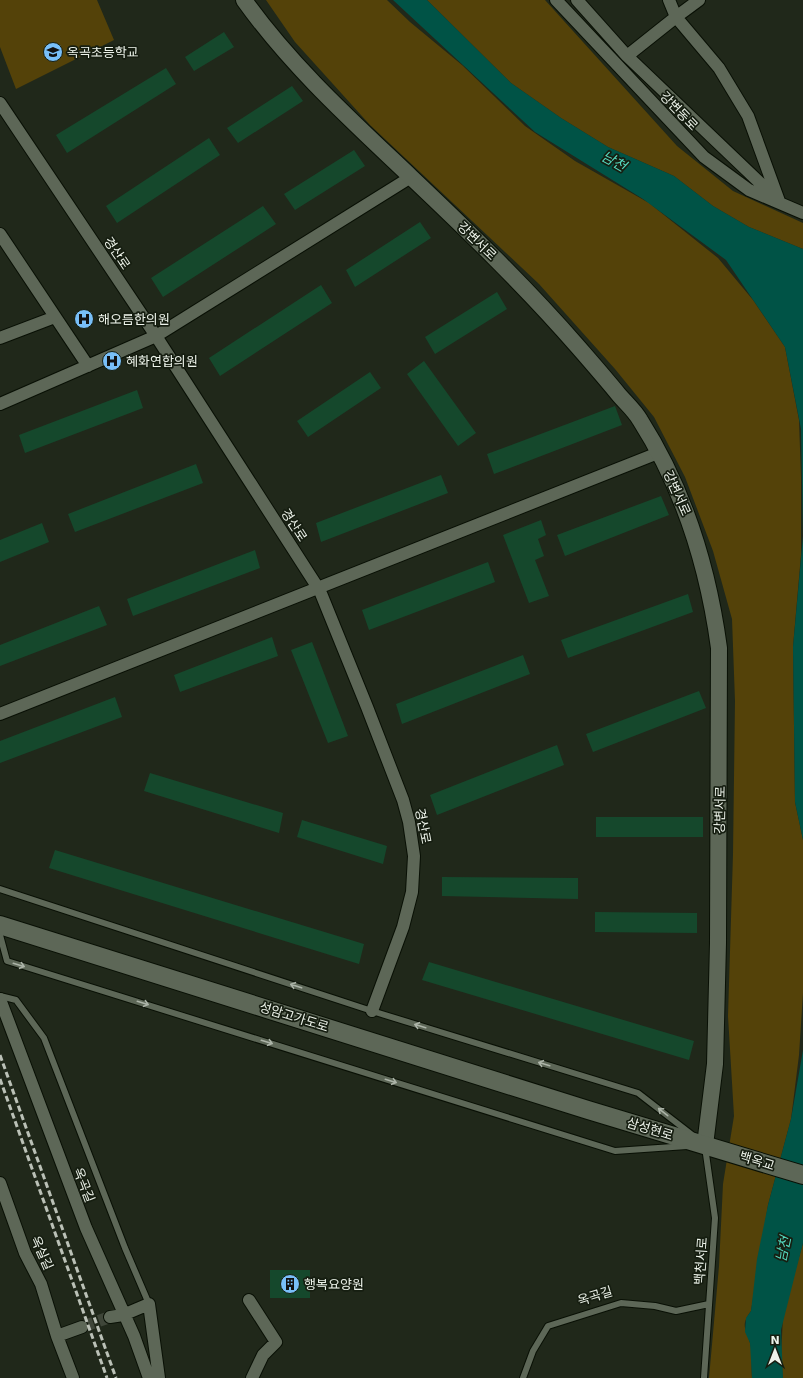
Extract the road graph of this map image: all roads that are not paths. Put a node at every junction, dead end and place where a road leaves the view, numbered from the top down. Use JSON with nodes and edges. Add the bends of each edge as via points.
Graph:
{"nodes":[{"id":1,"x":244,"y":0,"type":"edge"},
{"id":2,"x":556,"y":0,"type":"edge"},
{"id":3,"x":577,"y":0,"type":"edge"},
{"id":4,"x":669,"y":0,"type":"edge"},
{"id":5,"x":699,"y":0,"type":"edge"},
{"id":6,"x":676,"y":17,"type":"junction"},
{"id":7,"x":628,"y":56,"type":"junction"},
{"id":8,"x":0,"y":103,"type":"edge"},
{"id":9,"x":411,"y":177,"type":"junction"},
{"id":10,"x":778,"y":201,"type":"junction"},
{"id":11,"x":803,"y":213,"type":"edge"},
{"id":12,"x":0,"y":234,"type":"edge"},
{"id":13,"x":55,"y":316,"type":"junction"},
{"id":14,"x":156,"y":336,"type":"junction"},
{"id":15,"x":0,"y":338,"type":"edge"},
{"id":16,"x":88,"y":366,"type":"junction"},
{"id":17,"x":0,"y":404,"type":"edge"},
{"id":18,"x":658,"y":453,"type":"junction"},
{"id":19,"x":318,"y":588,"type":"junction"},
{"id":20,"x":0,"y":714,"type":"edge"},
{"id":21,"x":0,"y":889,"type":"edge"},
{"id":22,"x":0,"y":925,"type":"edge"},
{"id":23,"x":0,"y":935,"type":"edge"},
{"id":24,"x":0,"y":996,"type":"edge"},
{"id":25,"x":0,"y":999,"type":"edge"},
{"id":26,"x":372,"y":1011,"type":"junction"},
{"id":27,"x":588,"y":1110,"type":"joint"},
{"id":28,"x":708,"y":1146,"type":"junction"},
{"id":29,"x":803,"y":1174,"type":"edge"},
{"id":30,"x":0,"y":1183,"type":"edge"},
{"id":31,"x":249,"y":1300,"type":"dead end"},
{"id":32,"x":149,"y":1304,"type":"junction"},
{"id":33,"x":709,"y":1304,"type":"junction"},
{"id":34,"x":123,"y":1315,"type":"junction"},
{"id":35,"x":110,"y":1318,"type":"tunnel mouth"},
{"id":36,"x":82,"y":1327,"type":"tunnel mouth"},
{"id":37,"x":57,"y":1336,"type":"junction"},
{"id":38,"x":73,"y":1378,"type":"edge"},
{"id":39,"x":149,"y":1378,"type":"edge"},
{"id":40,"x":158,"y":1378,"type":"edge"},
{"id":41,"x":252,"y":1378,"type":"edge"},
{"id":42,"x":523,"y":1378,"type":"edge"},
{"id":43,"x":704,"y":1378,"type":"edge"}],
"edges":[{"from":1,"to":9,"type":"street","name":"강변서로","via":[[267,31],[334,106]]},
{"from":2,"to":10,"type":"street","name":"강변동로","via":[[704,157],[749,190]]},
{"from":3,"to":7,"type":"street"},
{"from":4,"to":6,"type":"street"},
{"from":5,"to":6,"type":"street"},
{"from":6,"to":7,"type":"street"},
{"from":6,"to":10,"type":"street","via":[[719,68],[748,116]]},
{"from":7,"to":10,"type":"street"},
{"from":8,"to":14,"type":"street","name":"경산로"},
{"from":9,"to":14,"type":"street"},
{"from":9,"to":18,"type":"street","name":"강변서로","via":[[509,271],[563,330],[640,419]]},
{"from":10,"to":11,"type":"street","name":"강변동로"},
{"from":12,"to":13,"type":"street"},
{"from":13,"to":15,"type":"street"},
{"from":13,"to":16,"type":"street"},
{"from":14,"to":16,"type":"street"},
{"from":14,"to":19,"type":"street","name":"경산로"},
{"from":16,"to":17,"type":"street"},
{"from":18,"to":19,"type":"street"},
{"from":18,"to":28,"type":"street","name":"강변서로","via":[[674,481],[707,575],[719,648],[718,958],[715,1064]]},
{"from":19,"to":20,"type":"street"},
{"from":19,"to":26,"type":"street","name":"경산로","via":[[392,771],[405,807],[412,839],[412,892],[403,927]]},
{"from":26,"to":21,"type":"lane","one_way":true},
{"from":22,"to":27,"type":"main road","name":"성암고가도로"},
{"from":23,"to":28,"type":"lane","one_way":true,"via":[[7,961],[615,1151]]},
{"from":24,"to":32,"type":"lane","via":[[16,1000],[44,1038]]},
{"from":25,"to":34,"type":"street","name":"옥곡길","via":[[54,1145]]},
{"from":28,"to":26,"type":"lane","one_way":true,"via":[[638,1093]]},
{"from":27,"to":28,"type":"main road","name":"삼성현로"},
{"from":28,"to":29,"type":"main road","name":"백옥교"},
{"from":28,"to":33,"type":"lane","name":"백천서로","via":[[715,1218]]},
{"from":30,"to":37,"type":"street","name":"옥실길","via":[[25,1253],[41,1284]]},
{"from":31,"to":41,"type":"street","via":[[276,1342],[263,1355]]},
{"from":32,"to":34,"type":"street"},
{"from":32,"to":40,"type":"street"},
{"from":33,"to":42,"type":"lane","name":"옥곡길","via":[[676,1311],[656,1306],[621,1303],[548,1326],[533,1351]]},
{"from":33,"to":43,"type":"lane","name":"백천서로"},
{"from":34,"to":35,"type":"street"},
{"from":34,"to":39,"type":"street","name":"옥곡길","via":[[134,1336]]},
{"from":36,"to":37,"type":"street"},
{"from":37,"to":38,"type":"street","name":"옥실길"}]}
